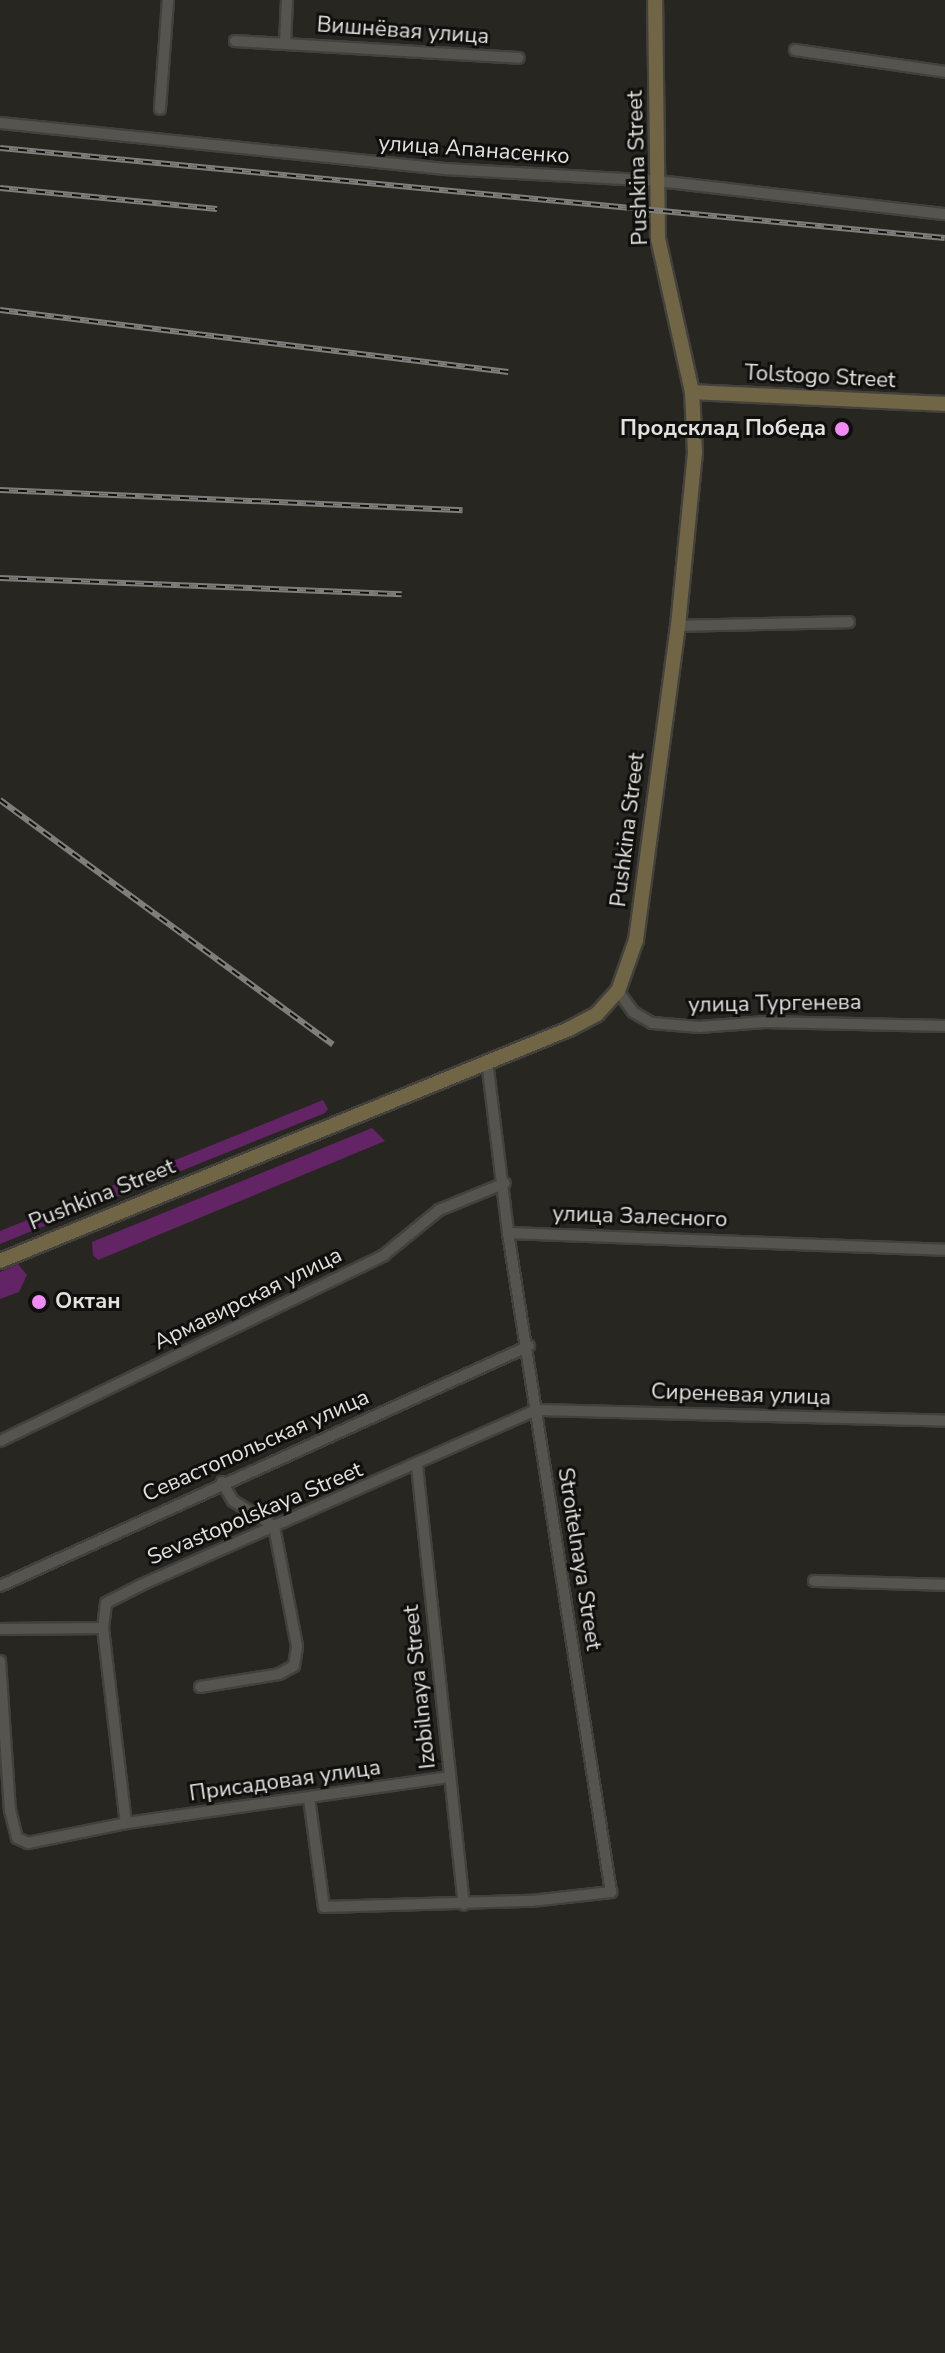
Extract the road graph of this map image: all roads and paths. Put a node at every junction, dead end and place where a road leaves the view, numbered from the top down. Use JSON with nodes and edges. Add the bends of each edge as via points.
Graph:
{"nodes":[{"id":1,"x":168,"y":0,"type":"edge"},
{"id":2,"x":287,"y":0,"type":"edge"},
{"id":3,"x":655,"y":0,"type":"edge"},
{"id":4,"x":235,"y":41,"type":"dead end"},
{"id":5,"x":285,"y":44,"type":"junction"},
{"id":6,"x":795,"y":50,"type":"dead end"},
{"id":7,"x":519,"y":58,"type":"dead end"},
{"id":8,"x":945,"y":72,"type":"edge"},
{"id":9,"x":160,"y":109,"type":"dead end"},
{"id":10,"x":0,"y":123,"type":"edge"},
{"id":11,"x":659,"y":181,"type":"junction"},
{"id":12,"x":945,"y":214,"type":"edge"},
{"id":13,"x":692,"y":392,"type":"junction"},
{"id":14,"x":945,"y":404,"type":"edge"},
{"id":15,"x":849,"y":622,"type":"dead end"},
{"id":16,"x":678,"y":626,"type":"junction"},
{"id":17,"x":618,"y":991,"type":"junction"},
{"id":18,"x":945,"y":1026,"type":"edge"},
{"id":19,"x":487,"y":1061,"type":"junction"},
{"id":20,"x":505,"y":1183,"type":"junction"},
{"id":21,"x":508,"y":1233,"type":"junction"},
{"id":22,"x":945,"y":1250,"type":"edge"},
{"id":23,"x":0,"y":1261,"type":"edge"},
{"id":24,"x":529,"y":1346,"type":"junction"},
{"id":25,"x":536,"y":1410,"type":"junction"},
{"id":26,"x":945,"y":1421,"type":"edge"},
{"id":27,"x":0,"y":1441,"type":"edge"},
{"id":28,"x":417,"y":1466,"type":"junction"},
{"id":29,"x":222,"y":1482,"type":"junction"},
{"id":30,"x":274,"y":1526,"type":"junction"},
{"id":31,"x":814,"y":1581,"type":"dead end"},
{"id":32,"x":945,"y":1585,"type":"edge"},
{"id":33,"x":0,"y":1586,"type":"edge"},
{"id":34,"x":103,"y":1628,"type":"junction"},
{"id":35,"x":0,"y":1629,"type":"edge"},
{"id":36,"x":0,"y":1661,"type":"edge"},
{"id":37,"x":200,"y":1687,"type":"dead end"},
{"id":38,"x":449,"y":1777,"type":"junction"},
{"id":39,"x":309,"y":1798,"type":"junction"},
{"id":40,"x":126,"y":1823,"type":"junction"},
{"id":41,"x":464,"y":1904,"type":"junction"}],
"edges":[{"from":1,"to":9,"type":"street"},
{"from":2,"to":5,"type":"street","name":"Вишнёвая улица"},
{"from":3,"to":11,"type":"main road","name":"Pushkina Street"},
{"from":4,"to":5,"type":"street","name":"Вишнёвая улица"},
{"from":5,"to":7,"type":"street","name":"Вишнёвая улица"},
{"from":6,"to":8,"type":"street"},
{"from":10,"to":11,"type":"street","name":"улица Апанасенко","via":[[445,169]]},
{"from":11,"to":12,"type":"street","name":"улица Апанасенко"},
{"from":11,"to":13,"type":"main road","name":"Pushkina Street","via":[[658,239]]},
{"from":13,"to":14,"type":"main road","name":"Tolstogo Street"},
{"from":13,"to":16,"type":"main road","name":"Pushkina Street","via":[[695,453]]},
{"from":15,"to":16,"type":"street"},
{"from":16,"to":17,"type":"main road","name":"Pushkina Street","via":[[636,940]]},
{"from":17,"to":18,"type":"street","name":"улица Тургенева","via":[[633,1012],[652,1023]]},
{"from":17,"to":19,"type":"main road","name":"Pushkina Street","via":[[583,1022]]},
{"from":19,"to":20,"type":"street"},
{"from":19,"to":23,"type":"main road","name":"Pushkina Street"},
{"from":20,"to":21,"type":"street"},
{"from":20,"to":27,"type":"street","name":"Армавирская улица","via":[[439,1210],[384,1255]]},
{"from":21,"to":22,"type":"street","name":"улица Залесного"},
{"from":21,"to":24,"type":"street","name":"Stroitelnaya Street"},
{"from":24,"to":25,"type":"street","name":"Stroitelnaya Street"},
{"from":24,"to":29,"type":"street","name":"Севастопольская улица"},
{"from":25,"to":26,"type":"street","name":"Сиреневая улица"},
{"from":25,"to":28,"type":"street","name":"Sevastopolskaya Street"},
{"from":25,"to":41,"type":"street","name":"Stroitelnaya Street","via":[[611,1892]]},
{"from":28,"to":30,"type":"street","name":"Sevastopolskaya Street"},
{"from":28,"to":38,"type":"street","name":"Izobilnaya Street"},
{"from":29,"to":30,"type":"street","via":[[233,1501]]},
{"from":29,"to":33,"type":"street","name":"Севастопольская улица"},
{"from":30,"to":34,"type":"street","name":"Sevastopolskaya Street","via":[[106,1603]]},
{"from":30,"to":37,"type":"street","via":[[297,1646],[294,1666],[279,1674]]},
{"from":31,"to":32,"type":"street"},
{"from":34,"to":35,"type":"street"},
{"from":34,"to":40,"type":"street"},
{"from":36,"to":40,"type":"street","name":"Присадовая улица","via":[[10,1810],[17,1838],[28,1843]]},
{"from":38,"to":39,"type":"street","name":"Присадовая улица"},
{"from":38,"to":41,"type":"street","name":"Izobilnaya Street"},
{"from":39,"to":40,"type":"street","name":"Присадовая улица"},
{"from":39,"to":41,"type":"street","via":[[324,1907]]}]}
